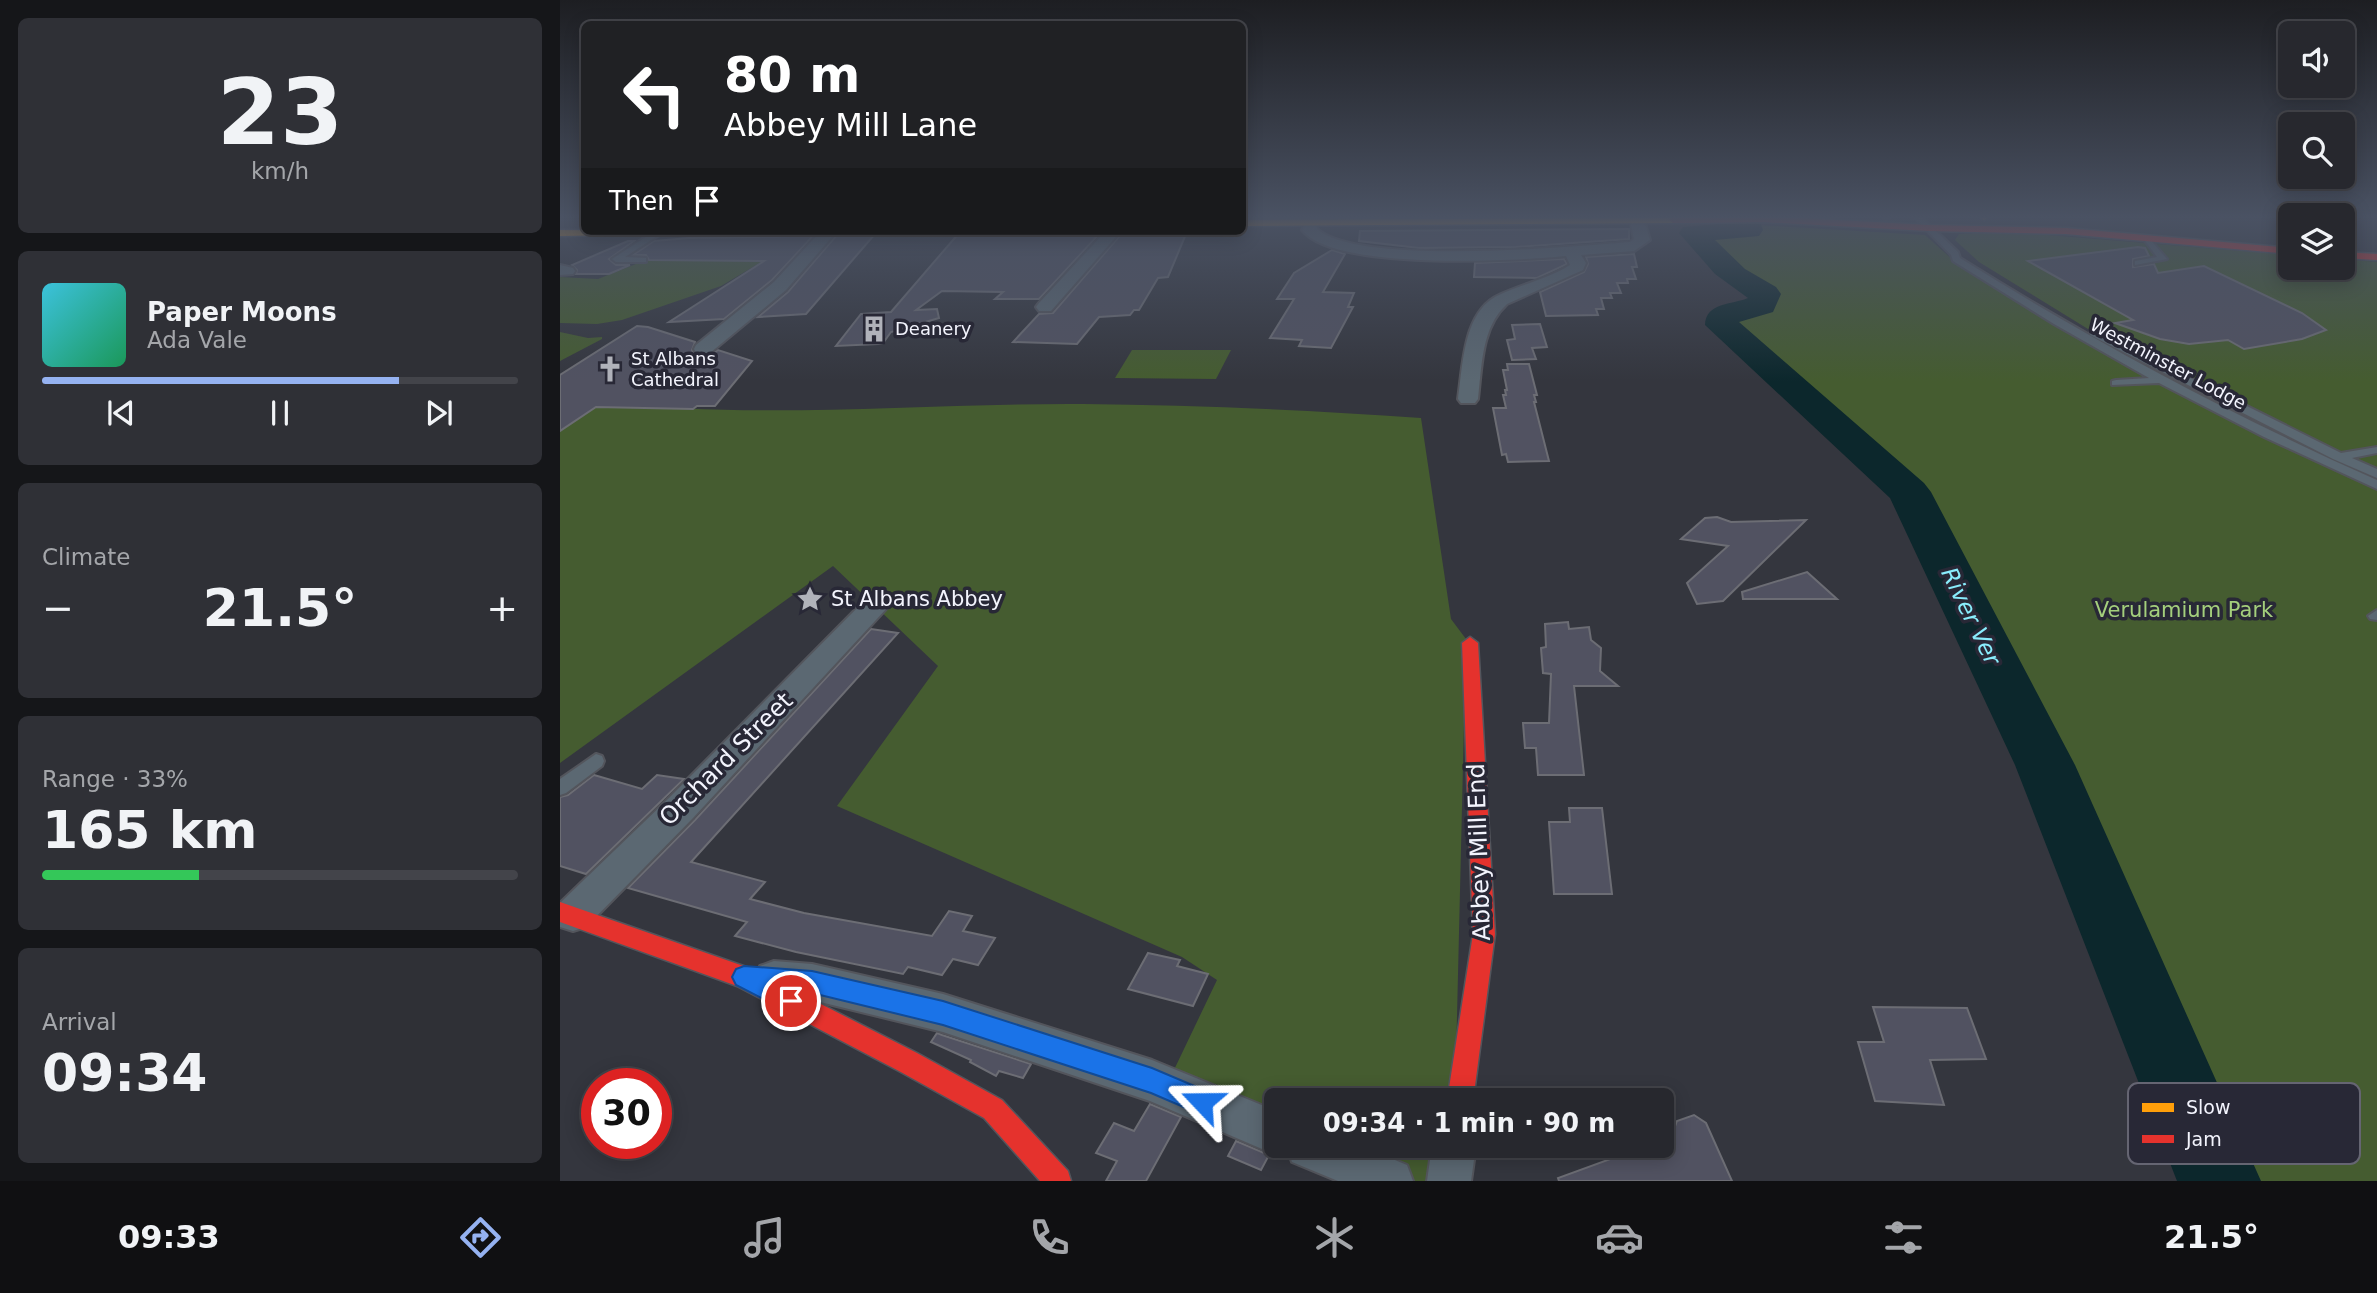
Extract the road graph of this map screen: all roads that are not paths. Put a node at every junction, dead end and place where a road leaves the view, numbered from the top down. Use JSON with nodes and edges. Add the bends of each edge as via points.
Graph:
{"nodes":[{"id":1,"x":792,"y":271,"type":"edge"},
{"id":2,"x":1078,"y":271,"type":"edge"},
{"id":3,"x":1571,"y":271,"type":"edge"},
{"id":4,"x":1975,"y":271,"type":"edge"},
{"id":5,"x":1990,"y":271,"type":"edge"},
{"id":6,"x":1045,"y":307,"type":"dead end"},
{"id":7,"x":704,"y":349,"type":"dead end"},
{"id":8,"x":2160,"y":380,"type":"junction"},
{"id":9,"x":2116,"y":383,"type":"dead end"},
{"id":10,"x":1468,"y":399,"type":"dead end"},
{"id":11,"x":2377,"y":450,"type":"edge"},
{"id":12,"x":2338,"y":457,"type":"junction"},
{"id":13,"x":2319,"y":459,"type":"junction"},
{"id":14,"x":2377,"y":474,"type":"edge"},
{"id":15,"x":2377,"y":485,"type":"edge"},
{"id":16,"x":878,"y":602,"type":"dead end"},
{"id":17,"x":1470,"y":643,"type":"dead end"},
{"id":18,"x":596,"y":761,"type":"dead end"},
{"id":19,"x":560,"y":788,"type":"edge"},
{"id":20,"x":567,"y":914,"type":"edge"},
{"id":21,"x":744,"y":977,"type":"junction"},
{"id":22,"x":1462,"y":1088,"type":"edge"},
{"id":23,"x":1264,"y":1128,"type":"edge"},
{"id":24,"x":1336,"y":1158,"type":"edge"},
{"id":25,"x":1452,"y":1158,"type":"edge"},
{"id":26,"x":1058,"y":1181,"type":"edge"},
{"id":27,"x":1391,"y":1181,"type":"edge"},
{"id":28,"x":1448,"y":1181,"type":"edge"}],
"edges":[{"from":1,"to":7,"type":"street"},
{"from":2,"to":6,"type":"street"},
{"from":3,"to":10,"type":"street","via":[[1501,299],[1485,316]]},
{"from":4,"to":8,"type":"lane","name":"Westminster Lodge"},
{"from":5,"to":12,"type":"lane","name":"Westminster Lodge","via":[[2130,354]]},
{"from":8,"to":9,"type":"lane"},
{"from":8,"to":13,"type":"lane","name":"Westminster Lodge"},
{"from":11,"to":12,"type":"lane"},
{"from":12,"to":13,"type":"lane"},
{"from":12,"to":14,"type":"lane","name":"Westminster Lodge"},
{"from":13,"to":15,"type":"lane","name":"Westminster Lodge"},
{"from":16,"to":20,"type":"street","name":"Orchard Street","via":[[691,798]]},
{"from":17,"to":22,"type":"main road","name":"Abbey Mill End","via":[[1484,934]]},
{"from":18,"to":19,"type":"lane"},
{"from":20,"to":21,"type":"main road"},
{"from":21,"to":23,"type":"street","via":[[812,982],[943,1013],[1152,1081]]},
{"from":21,"to":26,"type":"main road","via":[[993,1110]]},
{"from":24,"to":27,"type":"street"},
{"from":25,"to":28,"type":"street"}]}
